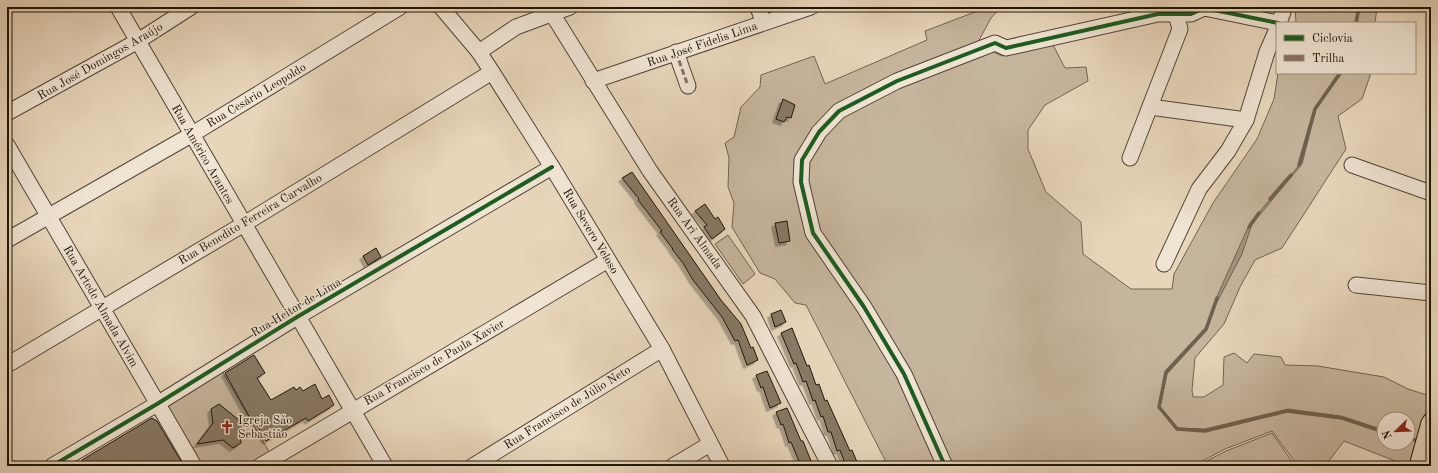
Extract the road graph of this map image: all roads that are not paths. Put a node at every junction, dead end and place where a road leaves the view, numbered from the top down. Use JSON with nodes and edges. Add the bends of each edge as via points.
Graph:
{"nodes":[{"id":1,"x":118,"y":7,"type":"edge"},
{"id":2,"x":192,"y":7,"type":"edge"},
{"id":3,"x":400,"y":7,"type":"edge"},
{"id":4,"x":442,"y":7,"type":"edge"},
{"id":5,"x":570,"y":7,"type":"edge"},
{"id":6,"x":758,"y":7,"type":"edge"},
{"id":7,"x":811,"y":7,"type":"edge"},
{"id":8,"x":1282,"y":7,"type":"edge"},
{"id":9,"x":1206,"y":8,"type":"edge"},
{"id":10,"x":549,"y":10,"type":"edge"},
{"id":11,"x":1176,"y":11,"type":"edge"},
{"id":12,"x":764,"y":22,"type":"junction"},
{"id":13,"x":1276,"y":22,"type":"edge"},
{"id":14,"x":1279,"y":22,"type":"edge"},
{"id":15,"x":1276,"y":30,"type":"edge"},
{"id":16,"x":138,"y":41,"type":"junction"},
{"id":17,"x":479,"y":52,"type":"junction"},
{"id":18,"x":676,"y":52,"type":"junction"},
{"id":19,"x":492,"y":72,"type":"junction"},
{"id":20,"x":592,"y":81,"type":"junction"},
{"id":21,"x":688,"y":86,"type":"dead end"},
{"id":22,"x":1150,"y":107,"type":"junction"},
{"id":23,"x":7,"y":113,"type":"edge"},
{"id":24,"x":1246,"y":120,"type":"junction"},
{"id":25,"x":191,"y":135,"type":"junction"},
{"id":26,"x":7,"y":145,"type":"edge"},
{"id":27,"x":1130,"y":158,"type":"dead end"},
{"id":28,"x":1352,"y":165,"type":"dead end"},
{"id":29,"x":552,"y":167,"type":"junction"},
{"id":30,"x":1431,"y":193,"type":"edge"},
{"id":31,"x":49,"y":215,"type":"junction"},
{"id":32,"x":244,"y":224,"type":"junction"},
{"id":33,"x":7,"y":240,"type":"edge"},
{"id":34,"x":608,"y":260,"type":"junction"},
{"id":35,"x":1164,"y":264,"type":"dead end"},
{"id":36,"x":1356,"y":285,"type":"dead end"},
{"id":37,"x":1431,"y":293,"type":"edge"},
{"id":38,"x":103,"y":308,"type":"junction"},
{"id":39,"x":297,"y":317,"type":"junction"},
{"id":40,"x":662,"y":349,"type":"junction"},
{"id":41,"x":7,"y":365,"type":"edge"},
{"id":42,"x":157,"y":404,"type":"junction"},
{"id":43,"x":352,"y":410,"type":"junction"},
{"id":44,"x":1431,"y":423,"type":"edge"},
{"id":45,"x":710,"y":444,"type":"junction"},
{"id":46,"x":52,"y":466,"type":"edge"},
{"id":47,"x":194,"y":466,"type":"edge"},
{"id":48,"x":260,"y":466,"type":"edge"},
{"id":49,"x":385,"y":466,"type":"edge"},
{"id":50,"x":473,"y":466,"type":"edge"},
{"id":51,"x":673,"y":466,"type":"edge"},
{"id":52,"x":722,"y":466,"type":"edge"},
{"id":53,"x":830,"y":466,"type":"edge"},
{"id":54,"x":945,"y":466,"type":"edge"},
{"id":55,"x":1419,"y":466,"type":"edge"}],
"edges":[{"from":1,"to":16,"type":"street","name":"Rua Américo Arantes"},
{"from":2,"to":16,"type":"street","name":"Rua José Domingos Araújo"},
{"from":3,"to":25,"type":"street","name":"Rua Cesário Leopoldo"},
{"from":4,"to":17,"type":"street","name":"Rua Severo Veloso"},
{"from":5,"to":10,"type":"street"},
{"from":6,"to":12,"type":"street"},
{"from":7,"to":12,"type":"street","name":"Rua José Fidelis Lima"},
{"from":8,"to":14,"type":"street"},
{"from":9,"to":11,"type":"street","via":[[1191,14]]},
{"from":9,"to":13,"type":"street"},
{"from":10,"to":17,"type":"street","via":[[516,27]]},
{"from":10,"to":20,"type":"street","name":"Rua Ari Almada"},
{"from":11,"to":22,"type":"street","via":[[1180,29]]},
{"from":11,"to":54,"type":"street","via":[[1006,48],[994,43],[897,81],[839,111],[819,132],[802,160],[801,182],[813,234],[864,307],[904,374]]},
{"from":12,"to":18,"type":"street","name":"Rua José Fidelis Lima"},
{"from":15,"to":24,"type":"street"},
{"from":16,"to":23,"type":"street","name":"Rua José Domingos Araújo"},
{"from":16,"to":25,"type":"street","name":"Rua Américo Arantes"},
{"from":17,"to":19,"type":"street","name":"Rua Severo Veloso"},
{"from":18,"to":20,"type":"street","name":"Rua José Fidelis Lima"},
{"from":18,"to":21,"type":"street"},
{"from":19,"to":29,"type":"street","name":"Rua Severo Veloso"},
{"from":19,"to":32,"type":"street","name":"Rua Benedito Ferreira Carvalho"},
{"from":20,"to":53,"type":"street","name":"Rua Ari Almada","via":[[650,171],[753,316]]},
{"from":22,"to":24,"type":"street"},
{"from":22,"to":27,"type":"street"},
{"from":24,"to":35,"type":"street","via":[[1228,151],[1199,189]]},
{"from":25,"to":31,"type":"street","name":"Rua Cesário Leopoldo"},
{"from":25,"to":32,"type":"street","name":"Rua Américo Arantes"},
{"from":26,"to":31,"type":"street","name":"Rua Artede Almada Alvim"},
{"from":28,"to":30,"type":"street"},
{"from":29,"to":34,"type":"street","name":"Rua Severo Veloso"},
{"from":29,"to":39,"type":"street","name":"Rua Heitor de Lima"},
{"from":31,"to":33,"type":"street","name":"Rua Cesário Leopoldo"},
{"from":31,"to":38,"type":"street","name":"Rua Artede Almada Alvim"},
{"from":32,"to":38,"type":"street","name":"Rua Benedito Ferreira Carvalho"},
{"from":32,"to":39,"type":"street","name":"Rua Américo Arantes"},
{"from":34,"to":40,"type":"street","name":"Rua Severo Veloso"},
{"from":34,"to":43,"type":"street","name":"Rua Francisco de Paula Xavier"},
{"from":36,"to":37,"type":"street"},
{"from":38,"to":41,"type":"street","name":"Rua Benedito Ferreira Carvalho"},
{"from":38,"to":42,"type":"street","name":"Rua Artede Almada Alvim"},
{"from":39,"to":42,"type":"street","name":"Rua Heitor de Lima"},
{"from":39,"to":43,"type":"street","name":"Rua Américo Arantes"},
{"from":40,"to":45,"type":"street","name":"Rua Severo Veloso"},
{"from":40,"to":50,"type":"street","name":"Rua Francisco de Júlio Neto"},
{"from":42,"to":46,"type":"street","name":"Rua Heitor de Lima"},
{"from":42,"to":47,"type":"street","name":"Rua Artede Almada Alvim"},
{"from":43,"to":48,"type":"street","name":"Rua Francisco de Paula Xavier"},
{"from":43,"to":49,"type":"street","name":"Rua Américo Arantes"},
{"from":44,"to":55,"type":"main road"},
{"from":45,"to":51,"type":"street"},
{"from":45,"to":52,"type":"street","name":"Rua Severo Veloso"}]}
